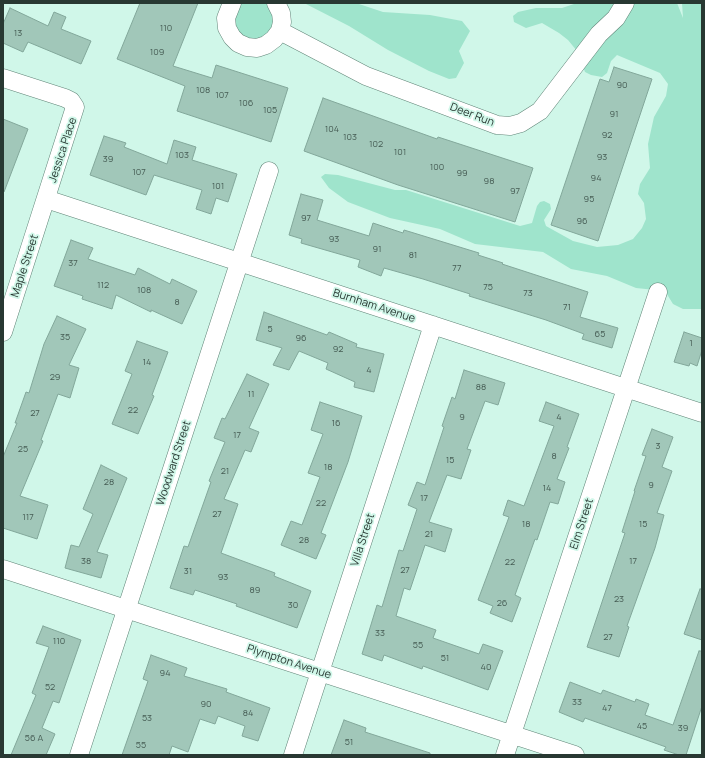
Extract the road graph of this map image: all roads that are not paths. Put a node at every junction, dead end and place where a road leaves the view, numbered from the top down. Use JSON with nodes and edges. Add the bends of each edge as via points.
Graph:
{"nodes":[{"id":1,"x":232,"y":3,"type":"edge"},
{"id":2,"x":276,"y":3,"type":"edge"},
{"id":3,"x":625,"y":3,"type":"edge"},
{"id":4,"x":280,"y":31,"type":"junction"},
{"id":5,"x":3,"y":78,"type":"edge"},
{"id":6,"x":269,"y":171,"type":"dead end"},
{"id":7,"x":46,"y":199,"type":"junction"},
{"id":8,"x":240,"y":262,"type":"junction"},
{"id":9,"x":9,"y":292,"type":"edge"},
{"id":10,"x":658,"y":292,"type":"dead end"},
{"id":11,"x":433,"y":325,"type":"junction"},
{"id":12,"x":3,"y":332,"type":"edge"},
{"id":13,"x":626,"y":388,"type":"junction"},
{"id":14,"x":702,"y":413,"type":"edge"},
{"id":15,"x":3,"y":569,"type":"edge"},
{"id":16,"x":126,"y":609,"type":"junction"},
{"id":17,"x":320,"y":672,"type":"junction"},
{"id":18,"x":512,"y":734,"type":"junction"},
{"id":19,"x":79,"y":755,"type":"edge"},
{"id":20,"x":293,"y":755,"type":"edge"},
{"id":21,"x":505,"y":755,"type":"edge"},
{"id":22,"x":575,"y":755,"type":"edge"}],
"edges":[{"from":1,"to":4,"type":"street","via":[[226,18],[227,28],[238,43],[257,48],[266,45]]},
{"from":2,"to":4,"type":"street","via":[[281,13]]},
{"from":3,"to":4,"type":"street","name":"Deer Run","via":[[616,18],[599,34],[540,111],[521,124],[510,126],[497,125],[366,76]]},
{"from":5,"to":7,"type":"street","name":"Jessica Place","via":[[65,98],[71,101],[75,108]]},
{"from":6,"to":8,"type":"street","name":"Woodward Street"},
{"from":7,"to":8,"type":"street","name":"Burnham Avenue"},
{"from":7,"to":9,"type":"street","name":"Maple Street"},
{"from":8,"to":11,"type":"street","name":"Burnham Avenue"},
{"from":8,"to":16,"type":"street","name":"Woodward Street"},
{"from":9,"to":12,"type":"street","name":"Maple Street"},
{"from":10,"to":13,"type":"street","name":"Elm Street"},
{"from":11,"to":13,"type":"street","name":"Burnham Avenue"},
{"from":11,"to":17,"type":"street","name":"Villa Street"},
{"from":13,"to":14,"type":"street","name":"Burnham Avenue"},
{"from":13,"to":18,"type":"street","name":"Elm Street"},
{"from":15,"to":16,"type":"street","name":"Plympton Avenue"},
{"from":16,"to":17,"type":"street","name":"Plympton Avenue"},
{"from":16,"to":19,"type":"street","name":"Woodward Street"},
{"from":17,"to":18,"type":"street","name":"Plympton Avenue"},
{"from":17,"to":20,"type":"street","name":"Villa Street"},
{"from":18,"to":21,"type":"street","name":"Elm Street"},
{"from":18,"to":22,"type":"street","name":"Plympton Avenue"}]}
